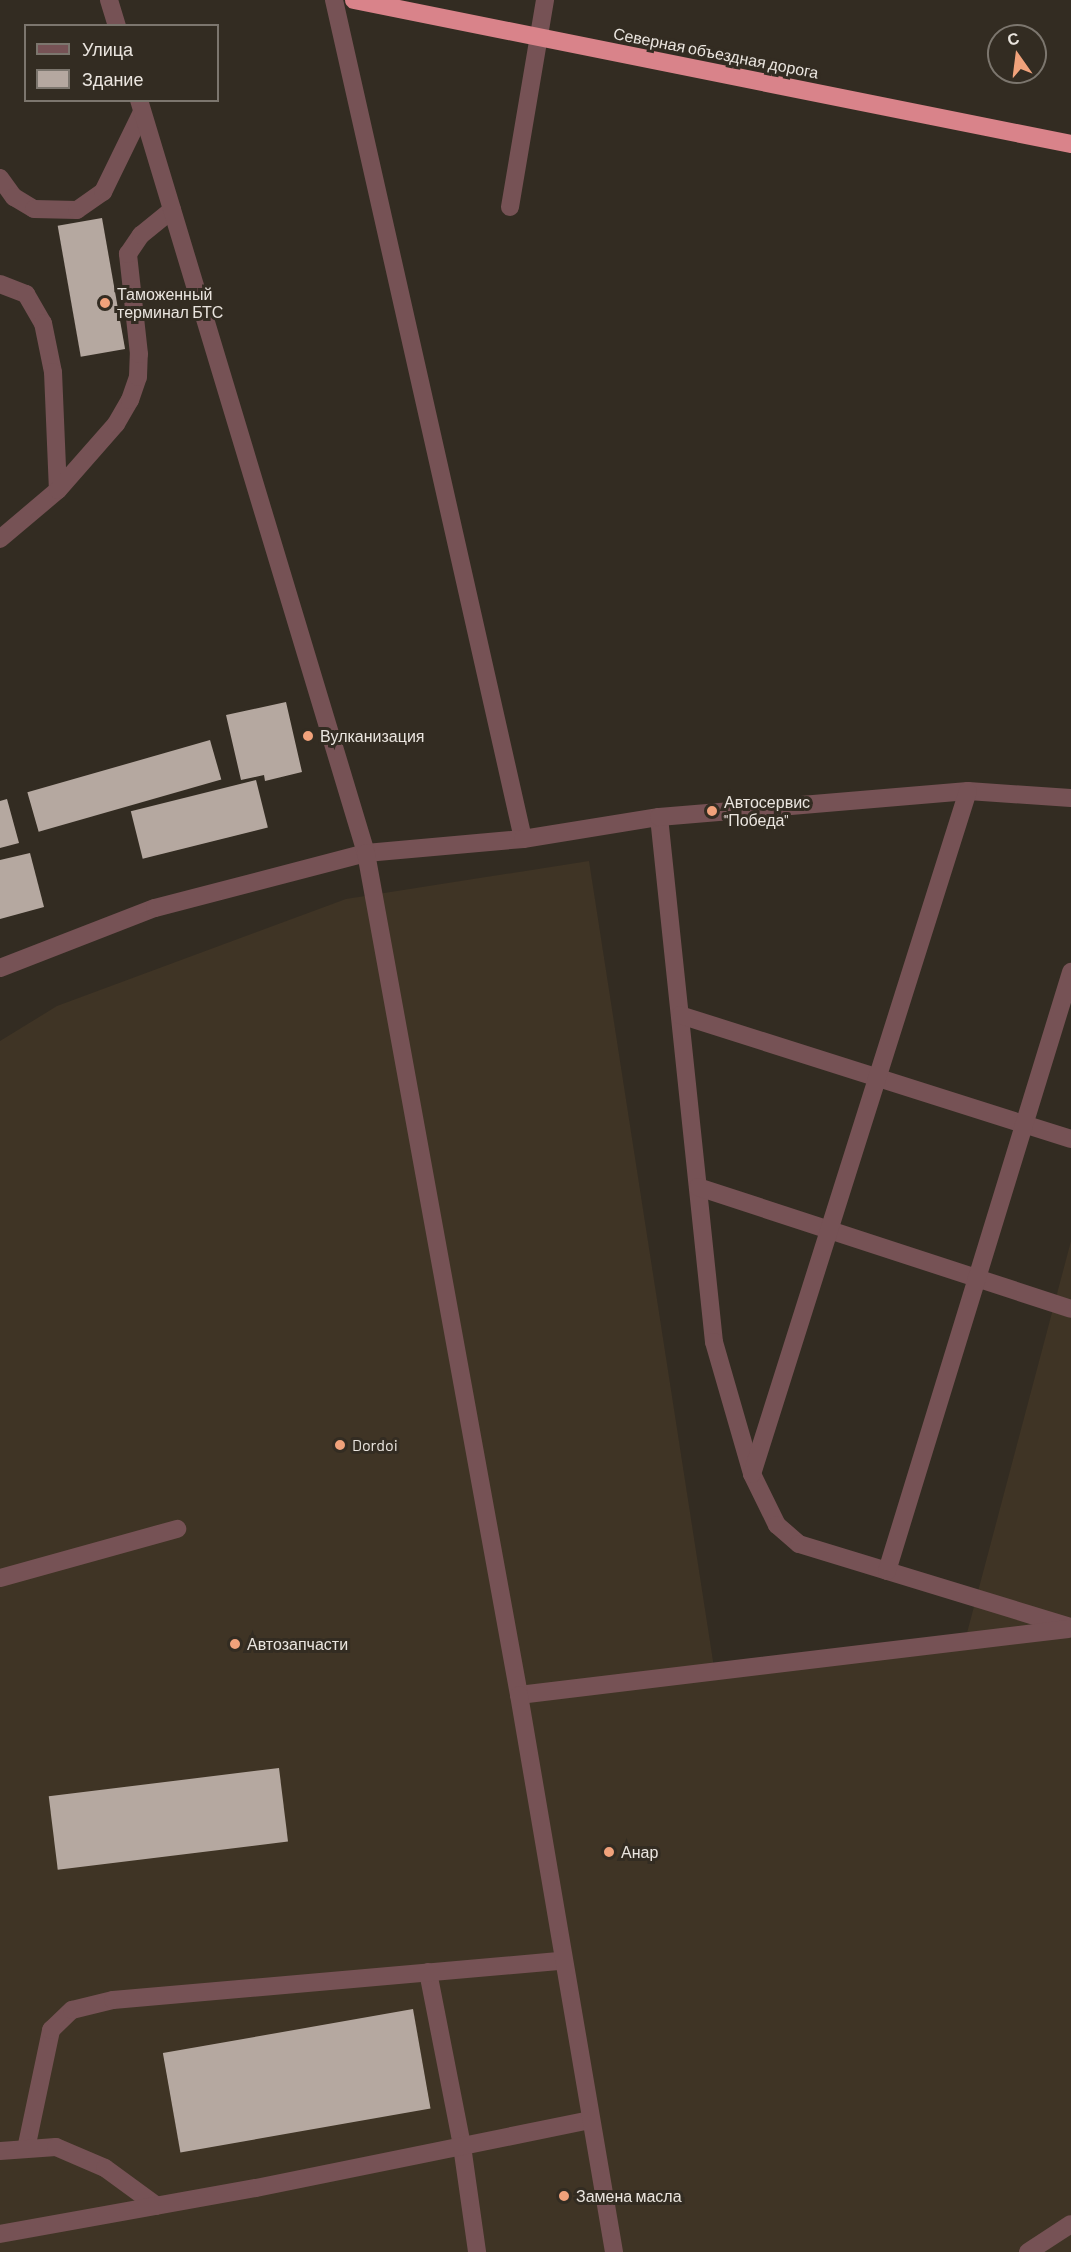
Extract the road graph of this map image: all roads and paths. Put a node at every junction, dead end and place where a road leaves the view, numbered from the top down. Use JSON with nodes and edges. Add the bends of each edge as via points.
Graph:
{"nodes":[{"id":1,"x":109,"y":0,"type":"edge"},
{"id":2,"x":334,"y":0,"type":"edge"},
{"id":3,"x":354,"y":0,"type":"edge"},
{"id":4,"x":545,"y":0,"type":"edge"},
{"id":5,"x":116,"y":24,"type":"edge"},
{"id":6,"x":140,"y":106,"type":"edge"},
{"id":7,"x":1071,"y":144,"type":"edge"},
{"id":8,"x":0,"y":178,"type":"edge"},
{"id":9,"x":510,"y":207,"type":"dead end"},
{"id":10,"x":172,"y":210,"type":"junction"},
{"id":11,"x":0,"y":284,"type":"edge"},
{"id":12,"x":58,"y":489,"type":"junction"},
{"id":13,"x":0,"y":539,"type":"edge"},
{"id":14,"x":968,"y":791,"type":"junction"},
{"id":15,"x":1071,"y":798,"type":"edge"},
{"id":16,"x":659,"y":817,"type":"junction"},
{"id":17,"x":523,"y":839,"type":"junction"},
{"id":18,"x":366,"y":853,"type":"junction"},
{"id":19,"x":0,"y":968,"type":"edge"},
{"id":20,"x":1071,"y":972,"type":"edge"},
{"id":21,"x":680,"y":1015,"type":"junction"},
{"id":22,"x":877,"y":1077,"type":"junction"},
{"id":23,"x":1024,"y":1124,"type":"junction"},
{"id":24,"x":1071,"y":1139,"type":"edge"},
{"id":25,"x":698,"y":1187,"type":"junction"},
{"id":26,"x":830,"y":1228,"type":"junction"},
{"id":27,"x":976,"y":1279,"type":"junction"},
{"id":28,"x":1071,"y":1309,"type":"edge"},
{"id":29,"x":752,"y":1474,"type":"junction"},
{"id":30,"x":177,"y":1529,"type":"dead end"},
{"id":31,"x":887,"y":1571,"type":"junction"},
{"id":32,"x":0,"y":1578,"type":"edge"},
{"id":33,"x":1071,"y":1628,"type":"edge"},
{"id":34,"x":519,"y":1695,"type":"junction"},
{"id":35,"x":561,"y":1961,"type":"junction"},
{"id":36,"x":428,"y":1972,"type":"junction"},
{"id":37,"x":590,"y":2120,"type":"junction"},
{"id":38,"x":462,"y":2146,"type":"junction"},
{"id":39,"x":26,"y":2149,"type":"junction"},
{"id":40,"x":0,"y":2151,"type":"edge"},
{"id":41,"x":157,"y":2206,"type":"junction"},
{"id":42,"x":1071,"y":2224,"type":"edge"},
{"id":43,"x":0,"y":2234,"type":"edge"},
{"id":44,"x":477,"y":2252,"type":"edge"},
{"id":45,"x":614,"y":2252,"type":"edge"},
{"id":46,"x":1028,"y":2252,"type":"edge"}],
"edges":[{"from":1,"to":5,"type":"street"},
{"from":2,"to":17,"type":"street"},
{"from":3,"to":7,"type":"highway","name":"Северная объездная дорога"},
{"from":4,"to":9,"type":"street"},
{"from":6,"to":8,"type":"street","via":[[103,192],[77,210],[34,209],[14,197]]},
{"from":6,"to":10,"type":"street"},
{"from":10,"to":12,"type":"street","via":[[141,235],[128,254],[139,354],[138,376],[130,400],[116,424]]},
{"from":10,"to":18,"type":"street"},
{"from":11,"to":12,"type":"street","via":[[26,294],[44,323],[53,372]]},
{"from":12,"to":13,"type":"street"},
{"from":14,"to":15,"type":"street"},
{"from":14,"to":16,"type":"street"},
{"from":14,"to":22,"type":"street"},
{"from":16,"to":17,"type":"street"},
{"from":16,"to":21,"type":"street"},
{"from":17,"to":18,"type":"street"},
{"from":18,"to":19,"type":"street","via":[[155,908]]},
{"from":18,"to":34,"type":"street"},
{"from":20,"to":23,"type":"street"},
{"from":21,"to":22,"type":"street"},
{"from":21,"to":25,"type":"street"},
{"from":22,"to":23,"type":"street"},
{"from":22,"to":26,"type":"street"},
{"from":23,"to":24,"type":"street"},
{"from":23,"to":27,"type":"street"},
{"from":25,"to":26,"type":"street"},
{"from":25,"to":29,"type":"street","via":[[714,1342]]},
{"from":26,"to":27,"type":"street"},
{"from":26,"to":29,"type":"street"},
{"from":27,"to":28,"type":"street"},
{"from":27,"to":31,"type":"street"},
{"from":29,"to":31,"type":"street","via":[[777,1525],[799,1544]]},
{"from":30,"to":32,"type":"street"},
{"from":31,"to":33,"type":"street"},
{"from":33,"to":34,"type":"street"},
{"from":34,"to":35,"type":"street"},
{"from":35,"to":36,"type":"street"},
{"from":35,"to":37,"type":"street"},
{"from":36,"to":38,"type":"street"},
{"from":36,"to":39,"type":"street","via":[[113,2000],[72,2010],[51,2030]]},
{"from":37,"to":38,"type":"street"},
{"from":37,"to":45,"type":"street"},
{"from":38,"to":41,"type":"street"},
{"from":38,"to":44,"type":"street"},
{"from":39,"to":40,"type":"street"},
{"from":39,"to":41,"type":"street","via":[[56,2147],[105,2168]]},
{"from":41,"to":43,"type":"street"},
{"from":42,"to":46,"type":"street"}]}
